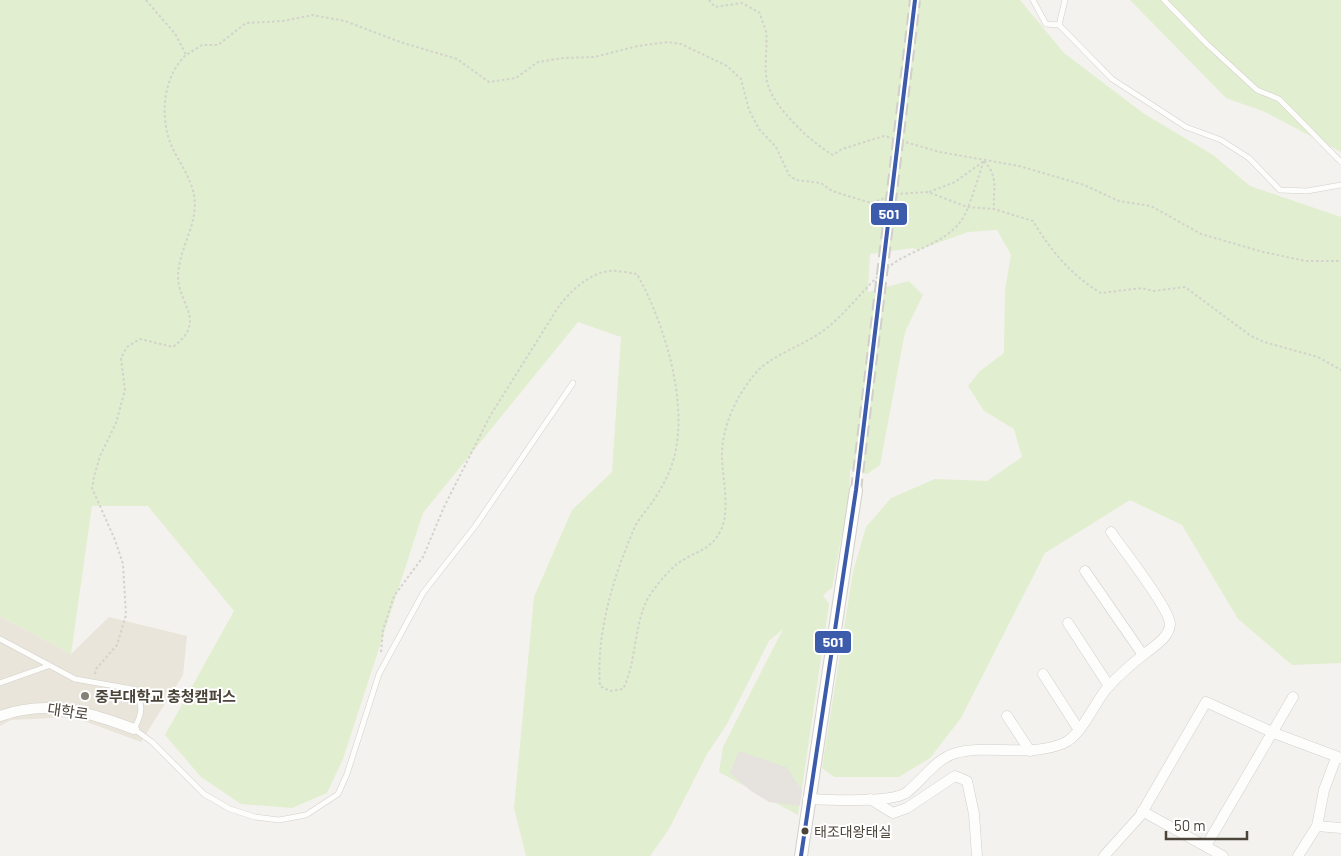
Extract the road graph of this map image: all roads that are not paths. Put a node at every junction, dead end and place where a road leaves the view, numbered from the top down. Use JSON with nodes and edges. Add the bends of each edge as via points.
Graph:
{"nodes":[{"id":1,"x":1033,"y":0,"type":"edge"},
{"id":2,"x":1065,"y":0,"type":"edge"},
{"id":3,"x":1164,"y":0,"type":"edge"},
{"id":4,"x":1059,"y":25,"type":"junction"},
{"id":5,"x":1341,"y":162,"type":"edge"},
{"id":6,"x":1341,"y":185,"type":"edge"},
{"id":7,"x":573,"y":383,"type":"dead end"},
{"id":8,"x":856,"y":490,"type":"tunnel mouth"},
{"id":9,"x":1111,"y":532,"type":"dead end"},
{"id":10,"x":1085,"y":571,"type":"dead end"},
{"id":11,"x":1068,"y":623,"type":"dead end"},
{"id":12,"x":0,"y":640,"type":"edge"},
{"id":13,"x":1143,"y":655,"type":"junction"},
{"id":14,"x":48,"y":666,"type":"junction"},
{"id":15,"x":1043,"y":674,"type":"dead end"},
{"id":16,"x":0,"y":683,"type":"edge"},
{"id":17,"x":1109,"y":686,"type":"junction"},
{"id":18,"x":1293,"y":697,"type":"dead end"},
{"id":19,"x":0,"y":716,"type":"edge"},
{"id":20,"x":1007,"y":716,"type":"dead end"},
{"id":21,"x":134,"y":729,"type":"junction"},
{"id":22,"x":1079,"y":730,"type":"junction"},
{"id":23,"x":1274,"y":732,"type":"junction"},
{"id":24,"x":1030,"y":751,"type":"junction"},
{"id":25,"x":1338,"y":758,"type":"edge"},
{"id":26,"x":808,"y":799,"type":"junction"},
{"id":27,"x":869,"y":799,"type":"junction"},
{"id":28,"x":1142,"y":811,"type":"junction"},
{"id":29,"x":1317,"y":826,"type":"junction"},
{"id":30,"x":1341,"y":828,"type":"edge"},
{"id":31,"x":1206,"y":846,"type":"junction"},
{"id":32,"x":801,"y":856,"type":"edge"},
{"id":33,"x":977,"y":856,"type":"edge"},
{"id":34,"x":1104,"y":856,"type":"edge"},
{"id":35,"x":1223,"y":856,"type":"edge"},
{"id":36,"x":1298,"y":856,"type":"edge"}],
"edges":[{"from":1,"to":4,"type":"lane","via":[[1046,24]]},
{"from":2,"to":4,"type":"lane"},
{"from":3,"to":5,"type":"lane","via":[[1257,90],[1279,99]]},
{"from":4,"to":6,"type":"lane","via":[[1112,78],[1186,127],[1221,140],[1242,154],[1280,190],[1307,191]]},
{"from":7,"to":21,"type":"lane","via":[[476,524],[422,593],[379,674],[338,794],[306,814],[279,820],[255,817],[230,809],[204,794],[152,742]]},
{"from":8,"to":26,"type":"street"},
{"from":9,"to":13,"type":"street","via":[[1170,619],[1166,635]]},
{"from":10,"to":13,"type":"street"},
{"from":11,"to":17,"type":"street"},
{"from":12,"to":14,"type":"lane"},
{"from":13,"to":17,"type":"street"},
{"from":14,"to":16,"type":"lane"},
{"from":14,"to":21,"type":"lane","via":[[75,679],[132,689],[142,707]]},
{"from":15,"to":22,"type":"street"},
{"from":17,"to":22,"type":"street","via":[[1093,705]]},
{"from":18,"to":23,"type":"street"},
{"from":19,"to":21,"type":"street","name":"대학로","via":[[49,706],[80,710]]},
{"from":20,"to":24,"type":"street"},
{"from":22,"to":24,"type":"street","via":[[1062,744]]},
{"from":23,"to":25,"type":"street"},
{"from":23,"to":28,"type":"street","via":[[1206,702]]},
{"from":23,"to":31,"type":"street"},
{"from":24,"to":27,"type":"street","via":[[955,754],[942,761],[904,794]]},
{"from":25,"to":29,"type":"street","via":[[1324,790]]},
{"from":26,"to":27,"type":"street"},
{"from":26,"to":32,"type":"street"},
{"from":27,"to":33,"type":"street","via":[[893,813],[907,808],[956,776],[967,781],[974,814]]},
{"from":28,"to":31,"type":"street"},
{"from":28,"to":34,"type":"street"},
{"from":29,"to":30,"type":"street"},
{"from":29,"to":36,"type":"street"},
{"from":31,"to":35,"type":"street"}]}
